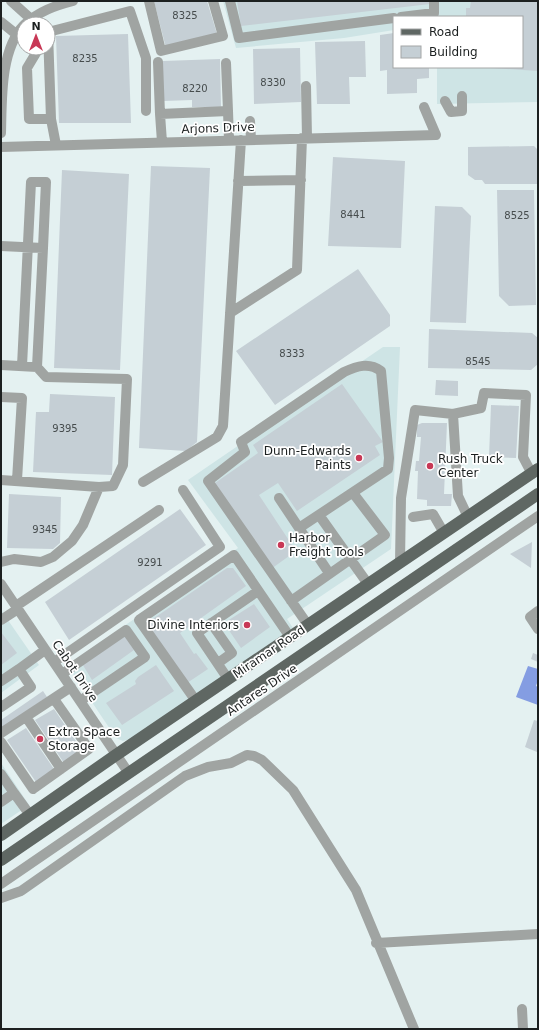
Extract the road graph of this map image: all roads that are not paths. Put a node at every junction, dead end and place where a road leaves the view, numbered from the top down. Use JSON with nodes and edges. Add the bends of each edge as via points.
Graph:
{"nodes":[{"id":1,"x":10,"y":1,"type":"edge"},
{"id":2,"x":72,"y":1,"type":"edge"},
{"id":3,"x":149,"y":1,"type":"edge"},
{"id":4,"x":213,"y":1,"type":"edge"},
{"id":5,"x":230,"y":1,"type":"edge"},
{"id":6,"x":434,"y":1,"type":"edge"},
{"id":7,"x":55,"y":3,"type":"edge"},
{"id":8,"x":22,"y":16,"type":"edge"},
{"id":9,"x":34,"y":16,"type":"edge"},
{"id":10,"x":408,"y":16,"type":"edge"},
{"id":11,"x":393,"y":18,"type":"edge"},
{"id":12,"x":1,"y":22,"type":"edge"},
{"id":13,"x":56,"y":30,"type":"edge"},
{"id":14,"x":16,"y":34,"type":"joint"},
{"id":15,"x":4,"y":50,"type":"edge"},
{"id":16,"x":34,"y":56,"type":"edge"},
{"id":17,"x":49,"y":56,"type":"edge"},
{"id":18,"x":158,"y":62,"type":"dead end"},
{"id":19,"x":226,"y":63,"type":"dead end"},
{"id":20,"x":306,"y":86,"type":"dead end"},
{"id":21,"x":462,"y":96,"type":"dead end"},
{"id":22,"x":445,"y":101,"type":"dead end"},
{"id":23,"x":424,"y":107,"type":"dead end"},
{"id":24,"x":146,"y":111,"type":"dead end"},
{"id":25,"x":228,"y":111,"type":"junction"},
{"id":26,"x":160,"y":114,"type":"junction"},
{"id":27,"x":51,"y":119,"type":"junction"},
{"id":28,"x":250,"y":121,"type":"dead end"},
{"id":29,"x":1,"y":133,"type":"edge"},
{"id":30,"x":304,"y":138,"type":"junction"},
{"id":31,"x":229,"y":140,"type":"junction"},
{"id":32,"x":241,"y":140,"type":"junction"},
{"id":33,"x":251,"y":140,"type":"junction"},
{"id":34,"x":162,"y":142,"type":"junction"},
{"id":35,"x":56,"y":145,"type":"junction"},
{"id":36,"x":1,"y":147,"type":"edge"},
{"id":37,"x":238,"y":180,"type":"junction"},
{"id":38,"x":302,"y":180,"type":"junction"},
{"id":39,"x":1,"y":246,"type":"edge"},
{"id":40,"x":27,"y":248,"type":"junction"},
{"id":41,"x":43,"y":248,"type":"junction"},
{"id":42,"x":230,"y":313,"type":"junction"},
{"id":43,"x":1,"y":365,"type":"edge"},
{"id":44,"x":22,"y":366,"type":"junction"},
{"id":45,"x":37,"y":367,"type":"junction"},
{"id":46,"x":1,"y":398,"type":"edge"},
{"id":47,"x":453,"y":414,"type":"junction"},
{"id":48,"x":535,"y":472,"type":"edge"},
{"id":49,"x":1,"y":480,"type":"edge"},
{"id":50,"x":17,"y":480,"type":"junction"},
{"id":51,"x":143,"y":482,"type":"dead end"},
{"id":52,"x":100,"y":487,"type":"junction"},
{"id":53,"x":183,"y":490,"type":"dead end"},
{"id":54,"x":353,"y":493,"type":"junction"},
{"id":55,"x":538,"y":494,"type":"edge"},
{"id":56,"x":279,"y":498,"type":"dead end"},
{"id":57,"x":159,"y":510,"type":"dead end"},
{"id":58,"x":320,"y":515,"type":"junction"},
{"id":59,"x":538,"y":516,"type":"edge"},
{"id":60,"x":413,"y":517,"type":"dead end"},
{"id":61,"x":468,"y":517,"type":"junction"},
{"id":62,"x":300,"y":528,"type":"junction"},
{"id":63,"x":444,"y":533,"type":"junction"},
{"id":64,"x":350,"y":559,"type":"junction"},
{"id":65,"x":1,"y":562,"type":"edge"},
{"id":66,"x":400,"y":563,"type":"junction"},
{"id":67,"x":329,"y":573,"type":"junction"},
{"id":68,"x":1,"y":584,"type":"edge"},
{"id":69,"x":368,"y":584,"type":"junction"},
{"id":70,"x":258,"y":591,"type":"junction"},
{"id":71,"x":291,"y":601,"type":"junction"},
{"id":72,"x":17,"y":608,"type":"junction"},
{"id":73,"x":538,"y":611,"type":"edge"},
{"id":74,"x":1,"y":620,"type":"edge"},
{"id":75,"x":139,"y":620,"type":"junction"},
{"id":76,"x":211,"y":623,"type":"junction"},
{"id":77,"x":308,"y":625,"type":"junction"},
{"id":78,"x":538,"y":629,"type":"edge"},
{"id":79,"x":126,"y":630,"type":"junction"},
{"id":80,"x":290,"y":637,"type":"junction"},
{"id":81,"x":45,"y":650,"type":"junction"},
{"id":82,"x":54,"y":662,"type":"junction"},
{"id":83,"x":218,"y":663,"type":"junction"},
{"id":84,"x":19,"y":669,"type":"junction"},
{"id":85,"x":62,"y":674,"type":"junction"},
{"id":86,"x":228,"y":679,"type":"junction"},
{"id":87,"x":1,"y":681,"type":"edge"},
{"id":88,"x":71,"y":687,"type":"junction"},
{"id":89,"x":54,"y":699,"type":"junction"},
{"id":90,"x":80,"y":701,"type":"junction"},
{"id":91,"x":196,"y":701,"type":"junction"},
{"id":92,"x":1,"y":707,"type":"edge"},
{"id":93,"x":26,"y":717,"type":"junction"},
{"id":94,"x":1,"y":733,"type":"edge"},
{"id":95,"x":1,"y":742,"type":"edge"},
{"id":96,"x":116,"y":755,"type":"junction"},
{"id":97,"x":61,"y":769,"type":"junction"},
{"id":98,"x":128,"y":772,"type":"junction"},
{"id":99,"x":1,"y":774,"type":"edge"},
{"id":100,"x":14,"y":793,"type":"junction"},
{"id":101,"x":1,"y":802,"type":"edge"},
{"id":102,"x":30,"y":815,"type":"junction"},
{"id":103,"x":1,"y":835,"type":"edge"},
{"id":104,"x":1,"y":860,"type":"edge"},
{"id":105,"x":1,"y":884,"type":"edge"},
{"id":106,"x":1,"y":898,"type":"edge"},
{"id":107,"x":538,"y":934,"type":"edge"},
{"id":108,"x":376,"y":943,"type":"junction"},
{"id":109,"x":522,"y":1009,"type":"dead end"},
{"id":110,"x":414,"y":1029,"type":"edge"},
{"id":111,"x":522,"y":1029,"type":"edge"}],
"edges":[{"from":1,"to":8,"type":"street"},
{"from":2,"to":7,"type":"street"},
{"from":3,"to":4,"type":"street","via":[[161,51],[224,36]]},
{"from":5,"to":11,"type":"street","via":[[239,38]]},
{"from":6,"to":10,"type":"street","via":[[434,12]]},
{"from":7,"to":9,"type":"street"},
{"from":12,"to":14,"type":"street"},
{"from":13,"to":24,"type":"street","via":[[130,12],[146,58]]},
{"from":14,"to":15,"type":"street"},
{"from":15,"to":29,"type":"street"},
{"from":16,"to":27,"type":"street","via":[[27,68],[29,119]]},
{"from":17,"to":27,"type":"street"},
{"from":18,"to":26,"type":"street"},
{"from":19,"to":25,"type":"street"},
{"from":20,"to":30,"type":"street"},
{"from":21,"to":22,"type":"street","via":[[462,111],[457,113],[451,112]]},
{"from":23,"to":30,"type":"street","name":"Arjons Drive","via":[[436,135]]},
{"from":25,"to":26,"type":"street"},
{"from":25,"to":31,"type":"street"},
{"from":26,"to":34,"type":"street"},
{"from":27,"to":35,"type":"street"},
{"from":28,"to":33,"type":"street"},
{"from":30,"to":33,"type":"street","name":"Arjons Drive"},
{"from":30,"to":38,"type":"street"},
{"from":31,"to":32,"type":"street","name":"Arjons Drive"},
{"from":31,"to":34,"type":"street","name":"Arjons Drive"},
{"from":32,"to":33,"type":"street","name":"Arjons Drive"},
{"from":32,"to":37,"type":"street"},
{"from":34,"to":35,"type":"street","name":"Arjons Drive"},
{"from":35,"to":36,"type":"street","name":"Arjons Drive"},
{"from":37,"to":38,"type":"street"},
{"from":37,"to":42,"type":"street"},
{"from":38,"to":42,"type":"street","via":[[297,270]]},
{"from":39,"to":40,"type":"street"},
{"from":40,"to":41,"type":"street"},
{"from":40,"to":41,"type":"street","via":[[31,182],[46,182]]},
{"from":40,"to":44,"type":"street"},
{"from":41,"to":45,"type":"street"},
{"from":42,"to":51,"type":"street","via":[[224,426],[218,437]]},
{"from":43,"to":44,"type":"street"},
{"from":44,"to":45,"type":"street"},
{"from":45,"to":52,"type":"street","via":[[46,377],[127,379],[123,465],[113,486]]},
{"from":46,"to":50,"type":"street","via":[[22,398]]},
{"from":47,"to":48,"type":"street","via":[[481,408],[484,393],[526,395],[524,457]]},
{"from":47,"to":61,"type":"street","via":[[458,496]]},
{"from":47,"to":66,"type":"street","via":[[415,410],[401,498]]},
{"from":48,"to":61,"type":"main road","name":"Miramar Road"},
{"from":49,"to":50,"type":"street"},
{"from":50,"to":52,"type":"street"},
{"from":52,"to":65,"type":"street","via":[[83,525],[72,541],[53,557],[41,562],[14,559]]},
{"from":53,"to":82,"type":"street","via":[[220,546]]},
{"from":54,"to":58,"type":"street"},
{"from":54,"to":64,"type":"street","via":[[385,535]]},
{"from":54,"to":71,"type":"street","via":[[388,469],[381,371],[374,366],[357,366],[344,372],[240,442],[245,452],[208,481]]},
{"from":55,"to":98,"type":"main road","name":"Miramar Road"},
{"from":56,"to":62,"type":"street"},
{"from":57,"to":72,"type":"street"},
{"from":58,"to":62,"type":"street"},
{"from":58,"to":64,"type":"street"},
{"from":59,"to":105,"type":"street","name":"Antares Drive"},
{"from":60,"to":63,"type":"street","via":[[433,514]]},
{"from":61,"to":63,"type":"main road","name":"Miramar Road"},
{"from":62,"to":67,"type":"street"},
{"from":63,"to":66,"type":"main road","name":"Miramar Road"},
{"from":64,"to":67,"type":"street"},
{"from":64,"to":69,"type":"street"},
{"from":66,"to":69,"type":"main road","name":"Miramar Road"},
{"from":67,"to":71,"type":"street"},
{"from":68,"to":72,"type":"street","name":"Cabot Drive"},
{"from":69,"to":77,"type":"main road","name":"Miramar Road"},
{"from":70,"to":75,"type":"street","via":[[234,555]]},
{"from":70,"to":76,"type":"street"},
{"from":70,"to":80,"type":"street"},
{"from":71,"to":77,"type":"street"},
{"from":72,"to":74,"type":"street"},
{"from":72,"to":81,"type":"street","name":"Cabot Drive"},
{"from":73,"to":78,"type":"street","via":[[530,617]]},
{"from":75,"to":79,"type":"street"},
{"from":75,"to":91,"type":"street"},
{"from":76,"to":83,"type":"street","via":[[197,633]]},
{"from":76,"to":83,"type":"street","via":[[232,653]]},
{"from":77,"to":80,"type":"main road","name":"Miramar Road"},
{"from":79,"to":85,"type":"street"},
{"from":79,"to":90,"type":"street","via":[[145,656]]},
{"from":80,"to":86,"type":"main road","name":"Miramar Road"},
{"from":81,"to":82,"type":"street","name":"Cabot Drive"},
{"from":81,"to":84,"type":"street"},
{"from":82,"to":85,"type":"street","name":"Cabot Drive"},
{"from":83,"to":86,"type":"street"},
{"from":84,"to":87,"type":"street"},
{"from":84,"to":92,"type":"street","via":[[31,687]]},
{"from":85,"to":88,"type":"street","name":"Cabot Drive"},
{"from":86,"to":91,"type":"main road","name":"Miramar Road"},
{"from":88,"to":89,"type":"street"},
{"from":88,"to":90,"type":"street","name":"Cabot Drive"},
{"from":89,"to":93,"type":"street"},
{"from":89,"to":97,"type":"street","via":[[89,749]]},
{"from":90,"to":96,"type":"street","name":"Cabot Drive"},
{"from":91,"to":96,"type":"main road","name":"Miramar Road"},
{"from":93,"to":94,"type":"street"},
{"from":93,"to":97,"type":"street"},
{"from":95,"to":97,"type":"street","via":[[33,789]]},
{"from":96,"to":98,"type":"street","name":"Cabot Drive"},
{"from":96,"to":102,"type":"main road","name":"Miramar Road"},
{"from":98,"to":104,"type":"main road","name":"Miramar Road"},
{"from":99,"to":100,"type":"street"},
{"from":100,"to":101,"type":"street"},
{"from":100,"to":102,"type":"street"},
{"from":102,"to":103,"type":"main road","name":"Miramar Road"},
{"from":106,"to":108,"type":"street","via":[[21,891],[185,776],[208,767],[231,763],[247,755],[262,760],[293,790],[356,890]]},
{"from":107,"to":108,"type":"street"},
{"from":108,"to":110,"type":"street"},
{"from":109,"to":111,"type":"street"}]}
